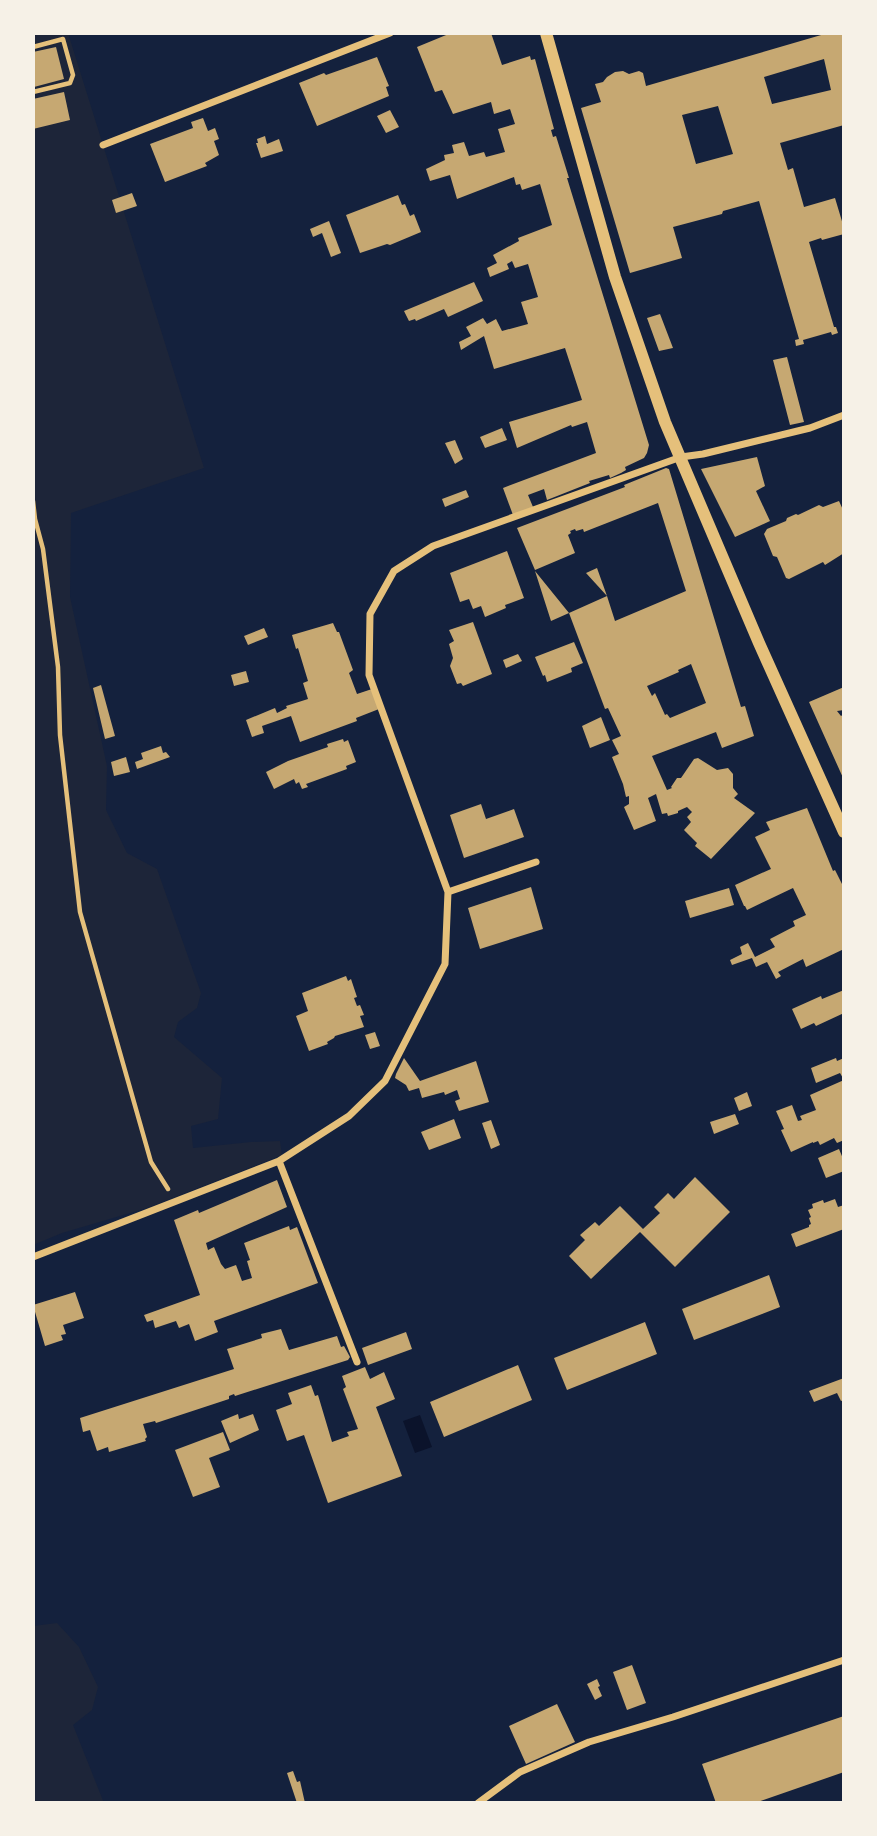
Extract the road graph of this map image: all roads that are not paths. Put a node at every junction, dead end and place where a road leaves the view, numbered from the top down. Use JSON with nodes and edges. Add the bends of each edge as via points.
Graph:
{"nodes":[{"id":1,"x":390,"y":33,"type":"edge"},
{"id":2,"x":546,"y":33,"type":"edge"},
{"id":3,"x":103,"y":145,"type":"dead end"},
{"id":4,"x":844,"y":415,"type":"edge"},
{"id":5,"x":681,"y":457,"type":"junction"},
{"id":6,"x":844,"y":832,"type":"edge"},
{"id":7,"x":536,"y":862,"type":"dead end"},
{"id":8,"x":448,"y":892,"type":"junction"},
{"id":9,"x":279,"y":1161,"type":"junction"},
{"id":10,"x":33,"y":1257,"type":"edge"},
{"id":11,"x":357,"y":1362,"type":"dead end"},
{"id":12,"x":844,"y":1660,"type":"edge"},
{"id":13,"x":478,"y":1803,"type":"edge"}],
"edges":[{"from":1,"to":3,"type":"street"},
{"from":2,"to":5,"type":"street","via":[[615,277]]},
{"from":4,"to":5,"type":"street","via":[[810,428]]},
{"from":5,"to":6,"type":"street"},
{"from":5,"to":8,"type":"street","via":[[433,546],[394,571],[370,614],[369,676]]},
{"from":7,"to":8,"type":"street"},
{"from":8,"to":9,"type":"street","via":[[444,964],[385,1081],[349,1116]]},
{"from":9,"to":10,"type":"street"},
{"from":9,"to":11,"type":"street"},
{"from":12,"to":13,"type":"street","via":[[589,1742],[520,1772]]}]}
